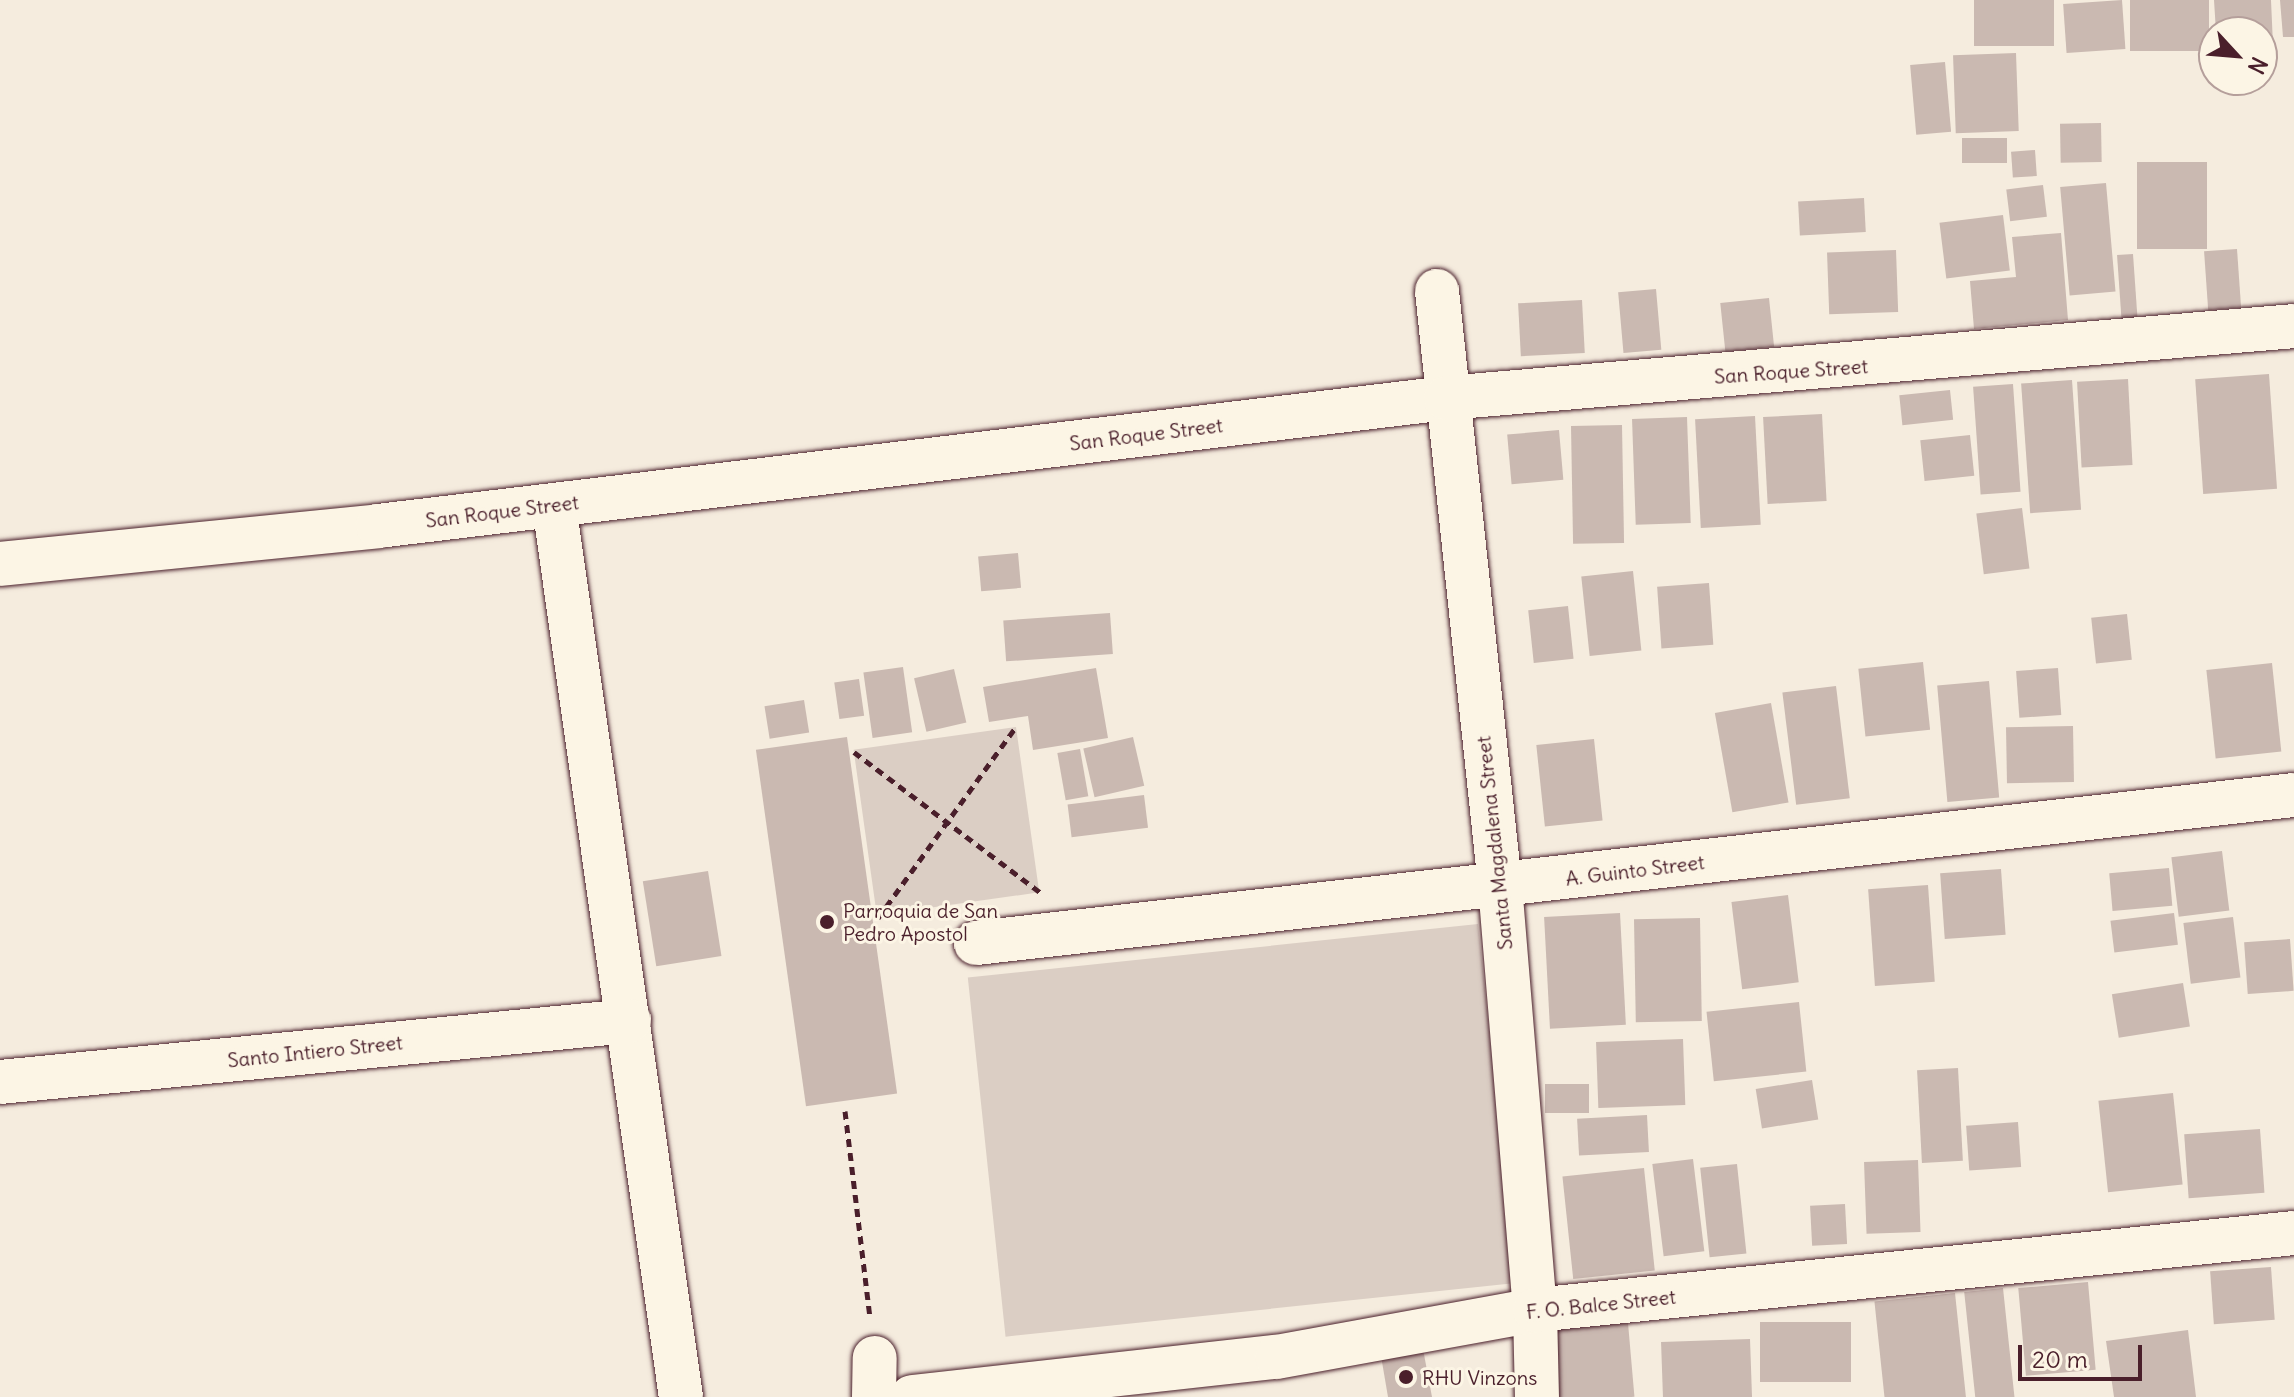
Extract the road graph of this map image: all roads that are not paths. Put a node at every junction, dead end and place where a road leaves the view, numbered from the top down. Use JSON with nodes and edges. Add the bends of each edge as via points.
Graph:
{"nodes":[{"id":1,"x":1437,"y":291,"type":"dead end"},
{"id":2,"x":2294,"y":326,"type":"edge"},
{"id":3,"x":1446,"y":398,"type":"junction"},
{"id":4,"x":554,"y":505,"type":"junction"},
{"id":5,"x":0,"y":564,"type":"edge"},
{"id":6,"x":2294,"y":795,"type":"edge"},
{"id":7,"x":1500,"y":885,"type":"junction"},
{"id":8,"x":976,"y":943,"type":"dead end"},
{"id":9,"x":629,"y":1021,"type":"junction"},
{"id":10,"x":0,"y":1082,"type":"edge"},
{"id":11,"x":2294,"y":1233,"type":"edge"},
{"id":12,"x":1535,"y":1310,"type":"junction"},
{"id":13,"x":681,"y":1397,"type":"edge"},
{"id":14,"x":912,"y":1397,"type":"edge"},
{"id":15,"x":1537,"y":1397,"type":"edge"}],
"edges":[{"from":1,"to":3,"type":"street","name":"Santa Magdalena Street"},
{"from":2,"to":3,"type":"street","name":"San Roque Street"},
{"from":3,"to":4,"type":"street","name":"San Roque Street"},
{"from":3,"to":7,"type":"street","name":"Santa Magdalena Street"},
{"from":4,"to":5,"type":"street","name":"San Roque Street"},
{"from":4,"to":9,"type":"street"},
{"from":6,"to":7,"type":"street","name":"A. Guinto Street"},
{"from":7,"to":8,"type":"street","name":"A. Guinto Street"},
{"from":7,"to":12,"type":"street","name":"Santa Magdalena Street"},
{"from":9,"to":10,"type":"street","name":"Santo Intiero Street"},
{"from":9,"to":13,"type":"street"},
{"from":11,"to":12,"type":"street","name":"F. O. Balce Street"},
{"from":12,"to":14,"type":"street","name":"F. O. Balce Street","via":[[1277,1357]]},
{"from":12,"to":15,"type":"street","name":"Santa Magdalena Street"}]}
